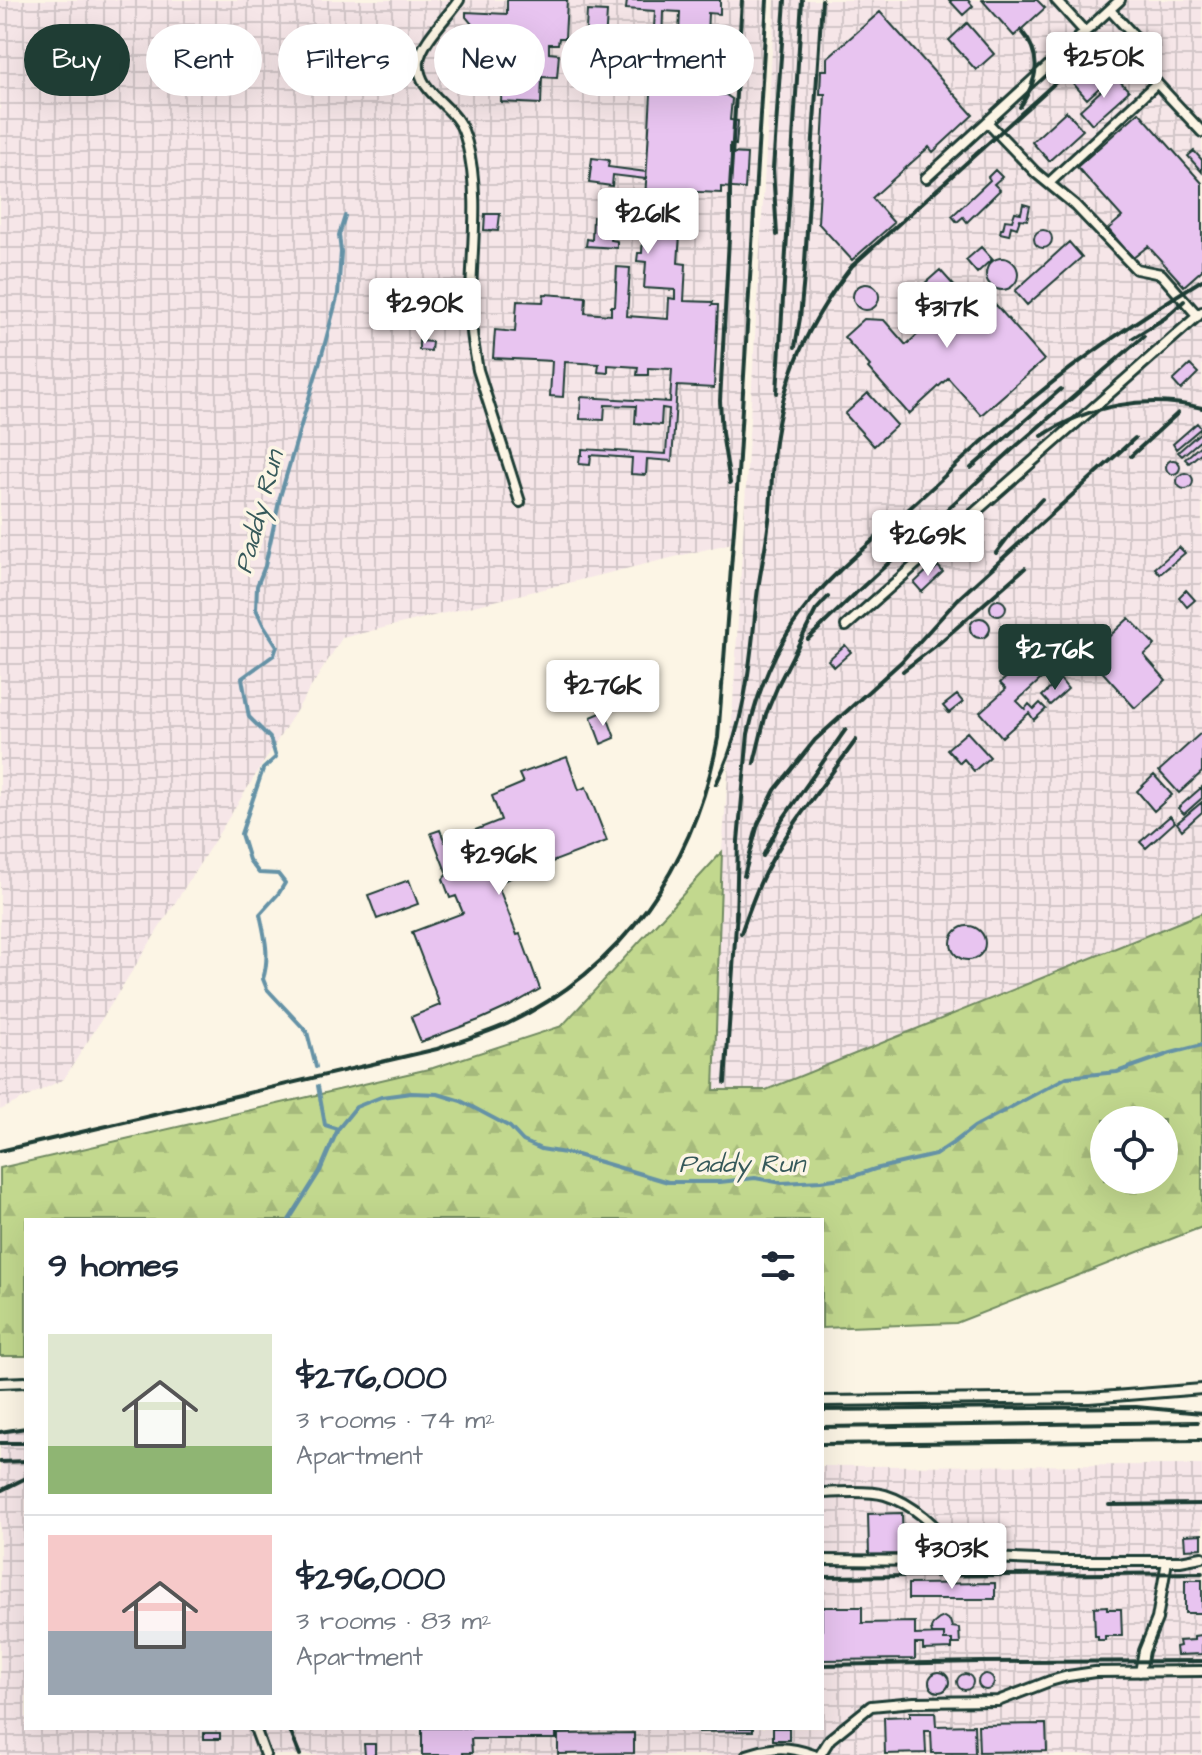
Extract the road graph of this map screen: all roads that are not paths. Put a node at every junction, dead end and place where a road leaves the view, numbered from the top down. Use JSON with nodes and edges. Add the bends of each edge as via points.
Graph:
{"nodes":[{"id":1,"x":459,"y":0,"type":"edge"},
{"id":2,"x":1056,"y":0,"type":"edge"},
{"id":3,"x":1120,"y":0,"type":"edge"},
{"id":4,"x":1110,"y":10,"type":"junction"},
{"id":5,"x":1085,"y":32,"type":"junction"},
{"id":6,"x":1157,"y":83,"type":"junction"},
{"id":7,"x":987,"y":122,"type":"junction"},
{"id":8,"x":1202,"y":132,"type":"edge"},
{"id":9,"x":926,"y":178,"type":"dead end"},
{"id":10,"x":1049,"y":183,"type":"junction"},
{"id":11,"x":1200,"y":314,"type":"edge"},
{"id":12,"x":520,"y":502,"type":"dead end"},
{"id":13,"x":846,"y":626,"type":"dead end"},
{"id":14,"x":24,"y":1382,"type":"edge"},
{"id":15,"x":0,"y":1383,"type":"edge"},
{"id":16,"x":1202,"y":1389,"type":"edge"},
{"id":17,"x":824,"y":1401,"type":"edge"},
{"id":18,"x":824,"y":1493,"type":"edge"},
{"id":19,"x":964,"y":1557,"type":"junction"},
{"id":20,"x":1202,"y":1557,"type":"edge"},
{"id":21,"x":824,"y":1560,"type":"edge"},
{"id":22,"x":1167,"y":1561,"type":"junction"},
{"id":23,"x":1202,"y":1671,"type":"edge"},
{"id":24,"x":1140,"y":1672,"type":"junction"},
{"id":25,"x":256,"y":1730,"type":"edge"},
{"id":26,"x":265,"y":1755,"type":"edge"},
{"id":27,"x":747,"y":1755,"type":"edge"},
{"id":28,"x":817,"y":1755,"type":"edge"}],
"edges":[{"from":1,"to":12,"type":"lane","via":[[423,49],[419,73],[460,122],[467,141],[474,227],[472,339]]},
{"from":2,"to":5,"type":"lane"},
{"from":3,"to":4,"type":"lane"},
{"from":4,"to":5,"type":"lane"},
{"from":4,"to":6,"type":"lane","via":[[1148,51]]},
{"from":5,"to":7,"type":"lane"},
{"from":6,"to":8,"type":"lane"},
{"from":6,"to":10,"type":"lane"},
{"from":7,"to":9,"type":"lane"},
{"from":7,"to":10,"type":"lane"},
{"from":10,"to":11,"type":"lane","via":[[1136,269],[1161,274]]},
{"from":11,"to":13,"type":"lane"},
{"from":14,"to":15,"type":"lane"},
{"from":16,"to":17,"type":"lane","via":[[1089,1398]]},
{"from":18,"to":19,"type":"lane","via":[[895,1499],[916,1509]]},
{"from":19,"to":21,"type":"lane"},
{"from":19,"to":22,"type":"lane"},
{"from":20,"to":22,"type":"lane"},
{"from":22,"to":24,"type":"lane"},
{"from":23,"to":24,"type":"lane"},
{"from":24,"to":28,"type":"lane","via":[[1068,1676],[998,1701],[871,1706]]},
{"from":25,"to":26,"type":"lane"},
{"from":27,"to":28,"type":"lane","via":[[793,1748]]}]}
